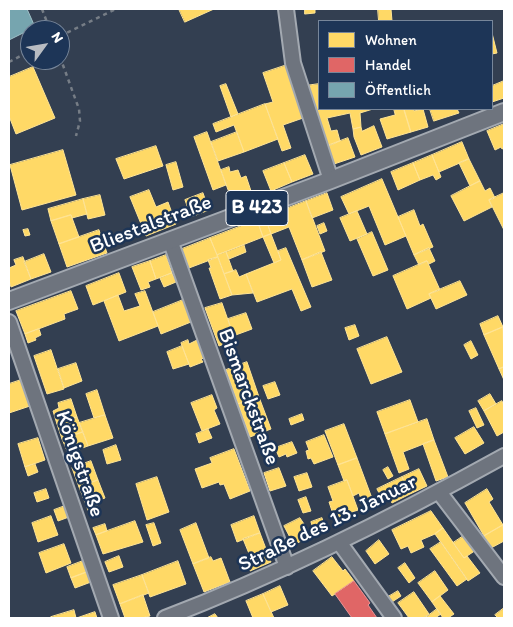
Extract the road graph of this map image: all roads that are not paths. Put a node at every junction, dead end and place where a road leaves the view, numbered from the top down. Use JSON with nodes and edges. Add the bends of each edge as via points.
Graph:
{"nodes":[{"id":1,"x":286,"y":9,"type":"edge"},
{"id":2,"x":504,"y":112,"type":"edge"},
{"id":3,"x":331,"y":180,"type":"junction"},
{"id":4,"x":170,"y":240,"type":"junction"},
{"id":5,"x":9,"y":301,"type":"edge"},
{"id":6,"x":9,"y":322,"type":"edge"},
{"id":7,"x":504,"y":456,"type":"edge"},
{"id":8,"x":439,"y":492,"type":"junction"},
{"id":9,"x":339,"y":542,"type":"junction"},
{"id":10,"x":287,"y":567,"type":"junction"},
{"id":11,"x":504,"y":578,"type":"edge"},
{"id":12,"x":111,"y":618,"type":"edge"},
{"id":13,"x":165,"y":618,"type":"edge"},
{"id":14,"x":394,"y":618,"type":"edge"}],
"edges":[{"from":1,"to":3,"type":"street","via":[[293,63]]},
{"from":2,"to":3,"type":"main road","name":"Bliestalstraße","number":"B 423"},
{"from":3,"to":4,"type":"main road","name":"Bliestalstraße","number":"B 423"},
{"from":4,"to":5,"type":"main road","name":"Bliestalstraße","number":"B 423"},
{"from":4,"to":10,"type":"street","name":"Bismarckstraße"},
{"from":6,"to":12,"type":"street","name":"Königstraße"},
{"from":7,"to":8,"type":"street","name":"Straße des 13. Januar"},
{"from":8,"to":9,"type":"street","name":"Straße des 13. Januar"},
{"from":8,"to":11,"type":"street"},
{"from":9,"to":10,"type":"street","name":"Straße des 13. Januar"},
{"from":9,"to":14,"type":"street"},
{"from":10,"to":13,"type":"street","name":"Straße des 13. Januar"}]}
